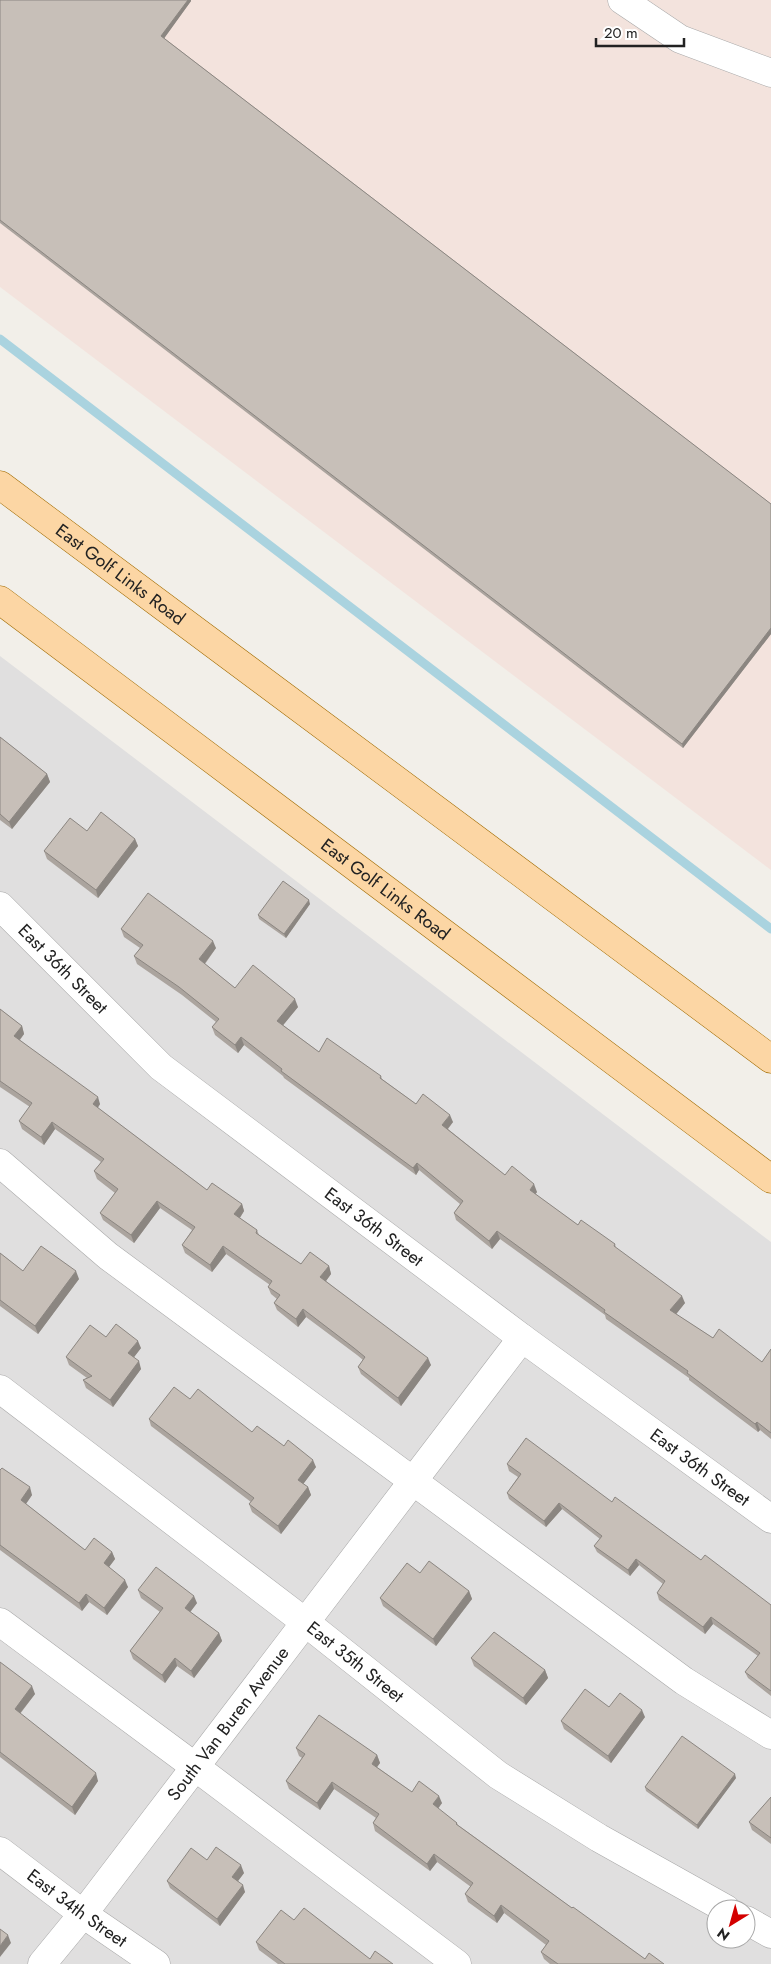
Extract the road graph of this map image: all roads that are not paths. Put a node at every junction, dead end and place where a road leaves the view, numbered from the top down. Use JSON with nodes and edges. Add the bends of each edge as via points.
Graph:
{"nodes":[{"id":1,"x":622,"y":0,"type":"edge"},
{"id":2,"x":771,"y":73,"type":"edge"},
{"id":3,"x":0,"y":485,"type":"edge"},
{"id":4,"x":0,"y":600,"type":"edge"},
{"id":5,"x":0,"y":906,"type":"edge"},
{"id":6,"x":771,"y":1058,"type":"edge"},
{"id":7,"x":0,"y":1163,"type":"edge"},
{"id":8,"x":771,"y":1179,"type":"edge"},
{"id":9,"x":522,"y":1338,"type":"junction"},
{"id":10,"x":0,"y":1389,"type":"edge"},
{"id":11,"x":413,"y":1481,"type":"junction"},
{"id":12,"x":771,"y":1518,"type":"edge"},
{"id":13,"x":0,"y":1622,"type":"edge"},
{"id":14,"x":305,"y":1622,"type":"junction"},
{"id":15,"x":771,"y":1735,"type":"edge"},
{"id":16,"x":194,"y":1766,"type":"junction"},
{"id":17,"x":0,"y":1851,"type":"edge"},
{"id":18,"x":708,"y":1899,"type":"edge"},
{"id":19,"x":83,"y":1914,"type":"junction"},
{"id":20,"x":756,"y":1926,"type":"edge"},
{"id":21,"x":771,"y":1934,"type":"edge"},
{"id":22,"x":42,"y":1964,"type":"edge"},
{"id":23,"x":156,"y":1964,"type":"edge"},
{"id":24,"x":457,"y":1964,"type":"edge"}],
"edges":[{"from":1,"to":2,"type":"street","via":[[680,39]]},
{"from":3,"to":6,"type":"main road","name":"East Golf Links Road"},
{"from":4,"to":8,"type":"main road","name":"East Golf Links Road"},
{"from":5,"to":9,"type":"street","name":"East 36th Street","via":[[160,1067]]},
{"from":7,"to":11,"type":"street","via":[[108,1256]]},
{"from":9,"to":11,"type":"street","name":"South Van Buren Avenue"},
{"from":9,"to":12,"type":"street","name":"East 36th Street"},
{"from":10,"to":14,"type":"street","name":"East 35th Street"},
{"from":11,"to":14,"type":"street","name":"South Van Buren Avenue"},
{"from":11,"to":15,"type":"street","via":[[684,1681]]},
{"from":13,"to":16,"type":"street"},
{"from":14,"to":16,"type":"street","name":"South Van Buren Avenue"},
{"from":14,"to":18,"type":"street","name":"East 35th Street","via":[[498,1775]]},
{"from":16,"to":19,"type":"street","name":"South Van Buren Avenue"},
{"from":16,"to":24,"type":"street"},
{"from":17,"to":19,"type":"street","name":"East 34th Street"},
{"from":19,"to":22,"type":"street","name":"South Van Buren Avenue"},
{"from":19,"to":23,"type":"street","name":"East 34th Street"},
{"from":20,"to":21,"type":"street"}]}
